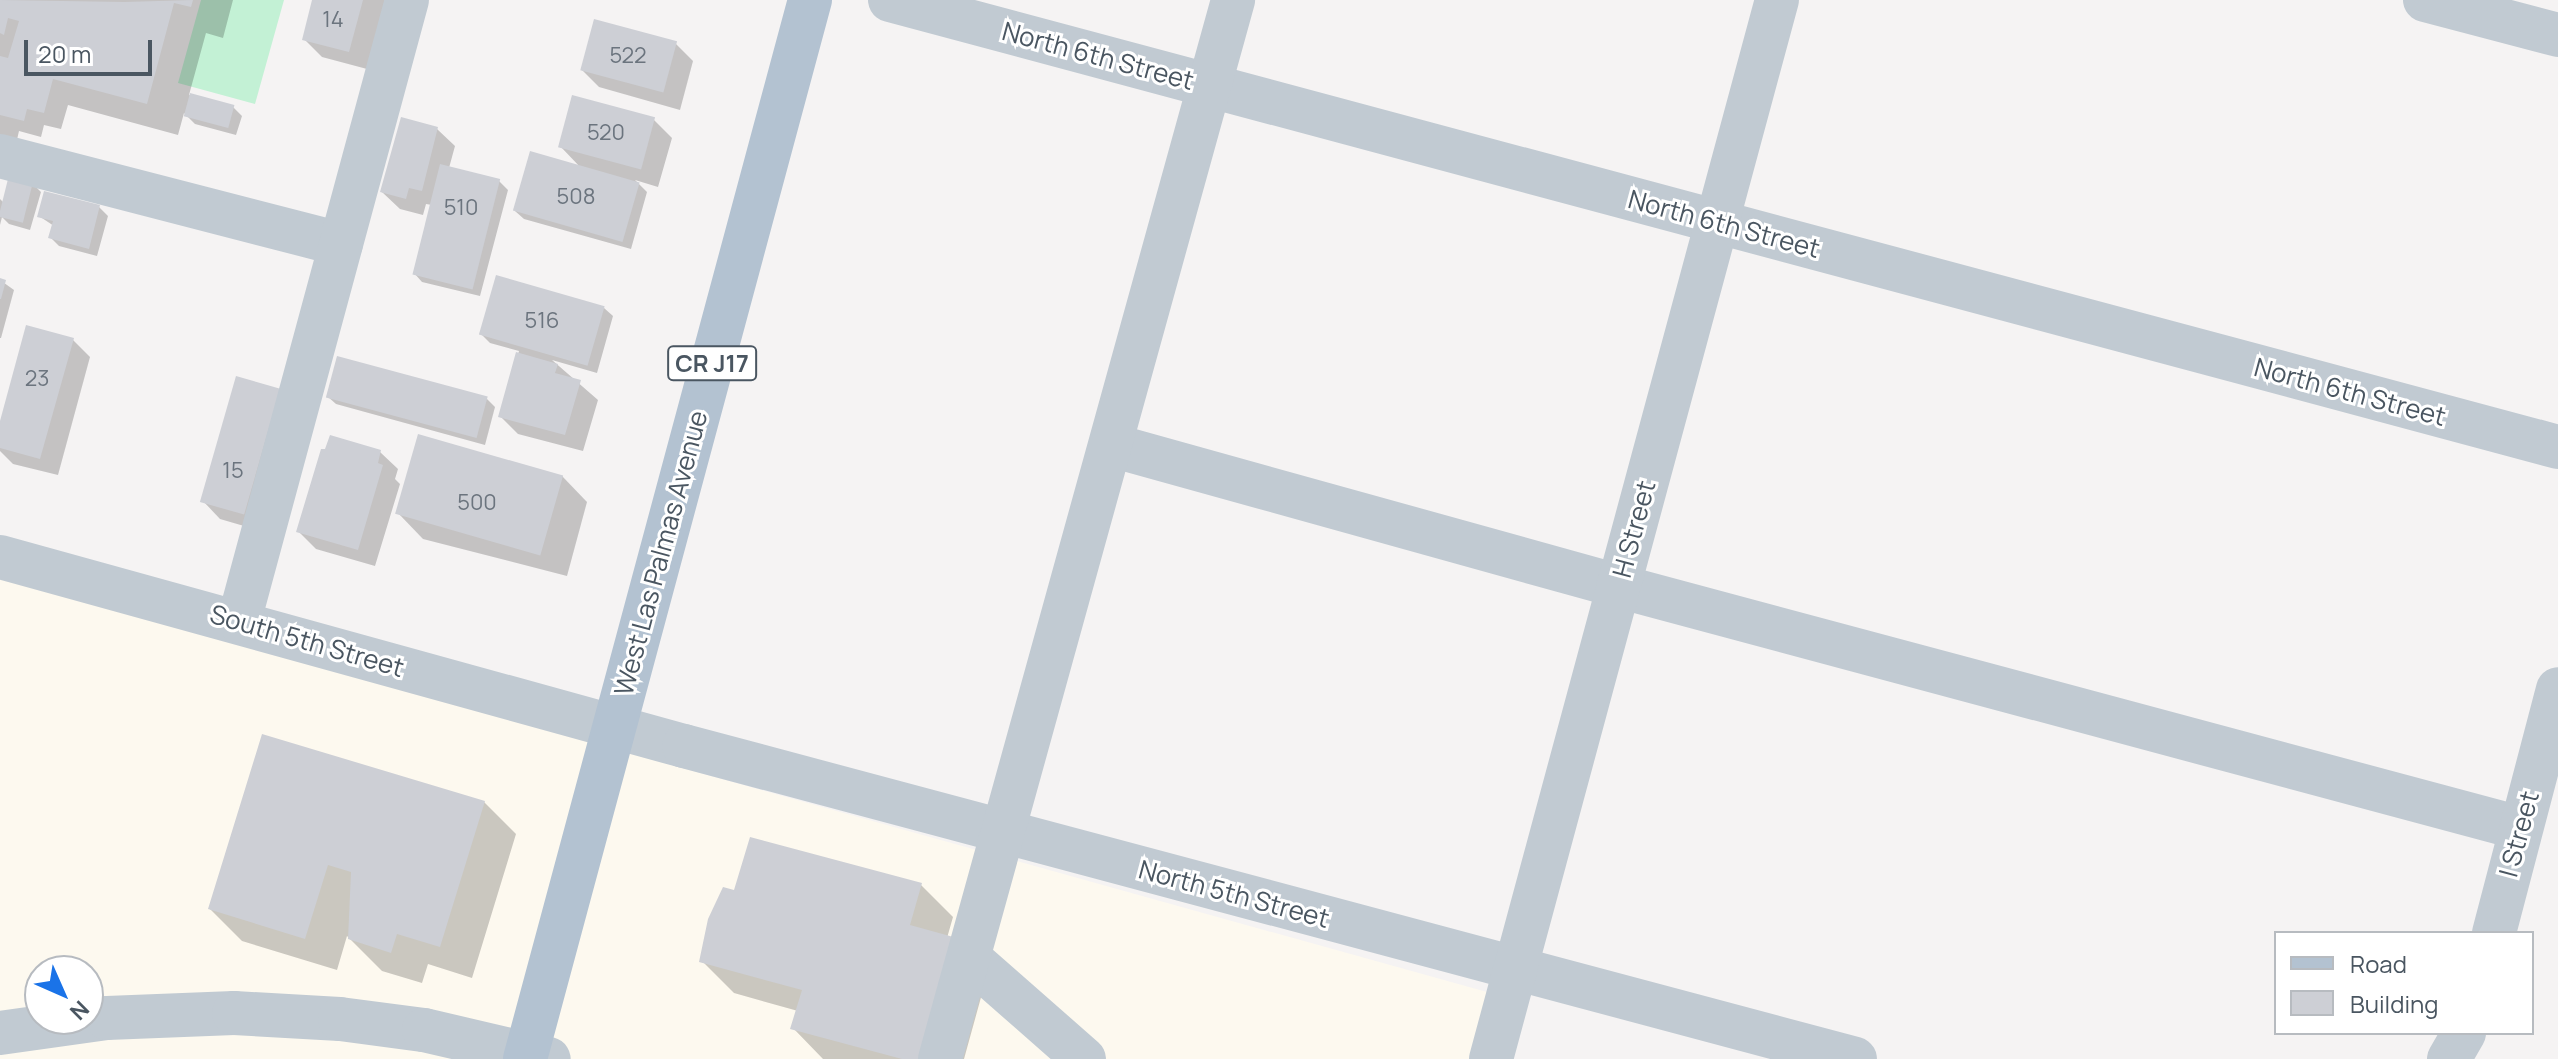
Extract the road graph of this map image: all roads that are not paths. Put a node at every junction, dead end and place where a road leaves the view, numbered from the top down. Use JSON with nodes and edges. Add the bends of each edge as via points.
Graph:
{"nodes":[{"id":1,"x":407,"y":0,"type":"edge"},
{"id":2,"x":810,"y":0,"type":"edge"},
{"id":3,"x":890,"y":0,"type":"edge"},
{"id":4,"x":1233,"y":0,"type":"edge"},
{"id":5,"x":1777,"y":0,"type":"edge"},
{"id":6,"x":2425,"y":0,"type":"edge"},
{"id":7,"x":2558,"y":35,"type":"edge"},
{"id":8,"x":1210,"y":86,"type":"junction"},
{"id":9,"x":0,"y":156,"type":"edge"},
{"id":10,"x":1717,"y":223,"type":"junction"},
{"id":11,"x":341,"y":244,"type":"junction"},
{"id":12,"x":1111,"y":445,"type":"junction"},
{"id":13,"x":2558,"y":447,"type":"edge"},
{"id":14,"x":0,"y":557,"type":"edge"},
{"id":15,"x":1618,"y":586,"type":"junction"},
{"id":16,"x":239,"y":621,"type":"junction"},
{"id":17,"x":2558,"y":689,"type":"edge"},
{"id":18,"x":614,"y":727,"type":"junction"},
{"id":19,"x":2520,"y":828,"type":"junction"},
{"id":20,"x":1005,"y":832,"type":"junction"},
{"id":21,"x":2494,"y":931,"type":"edge"},
{"id":22,"x":969,"y":958,"type":"junction"},
{"id":23,"x":1515,"y":970,"type":"junction"},
{"id":24,"x":2463,"y":1035,"type":"edge"},
{"id":25,"x":2472,"y":1035,"type":"edge"},
{"id":26,"x":5,"y":1041,"type":"edge"},
{"id":27,"x":534,"y":1057,"type":"edge"},
{"id":28,"x":940,"y":1059,"type":"edge"},
{"id":29,"x":1084,"y":1059,"type":"edge"},
{"id":30,"x":1491,"y":1059,"type":"edge"},
{"id":31,"x":1855,"y":1059,"type":"edge"},
{"id":32,"x":2449,"y":1059,"type":"edge"},
{"id":33,"x":2471,"y":1059,"type":"edge"}],
"edges":[{"from":1,"to":11,"type":"street"},
{"from":2,"to":18,"type":"main road","name":"West Las Palmas Avenue","number":"CR J17"},
{"from":3,"to":8,"type":"street","name":"North 6th Street"},
{"from":4,"to":8,"type":"street"},
{"from":5,"to":10,"type":"street","name":"H Street"},
{"from":6,"to":7,"type":"street"},
{"from":8,"to":10,"type":"street","name":"North 6th Street"},
{"from":8,"to":12,"type":"street"},
{"from":9,"to":11,"type":"street"},
{"from":10,"to":13,"type":"street","name":"North 6th Street"},
{"from":10,"to":15,"type":"street","name":"H Street"},
{"from":11,"to":16,"type":"street"},
{"from":12,"to":15,"type":"street"},
{"from":12,"to":20,"type":"street"},
{"from":14,"to":16,"type":"street","name":"South 5th Street"},
{"from":15,"to":19,"type":"street"},
{"from":15,"to":23,"type":"street","name":"H Street"},
{"from":16,"to":18,"type":"street","name":"South 5th Street"},
{"from":17,"to":19,"type":"street","name":"I Street"},
{"from":18,"to":20,"type":"street","name":"North 5th Street"},
{"from":18,"to":27,"type":"main road","name":"West Las Palmas Avenue","number":"CR J17"},
{"from":19,"to":21,"type":"street","name":"I Street"},
{"from":20,"to":22,"type":"street"},
{"from":20,"to":23,"type":"street","name":"North 5th Street"},
{"from":22,"to":28,"type":"street"},
{"from":22,"to":29,"type":"street"},
{"from":23,"to":30,"type":"street","name":"H Street"},
{"from":23,"to":31,"type":"street","name":"North 5th Street"},
{"from":24,"to":32,"type":"street"},
{"from":25,"to":33,"type":"street"},
{"from":26,"to":27,"type":"street","via":[[107,1018],[234,1013],[396,1026]]}]}
